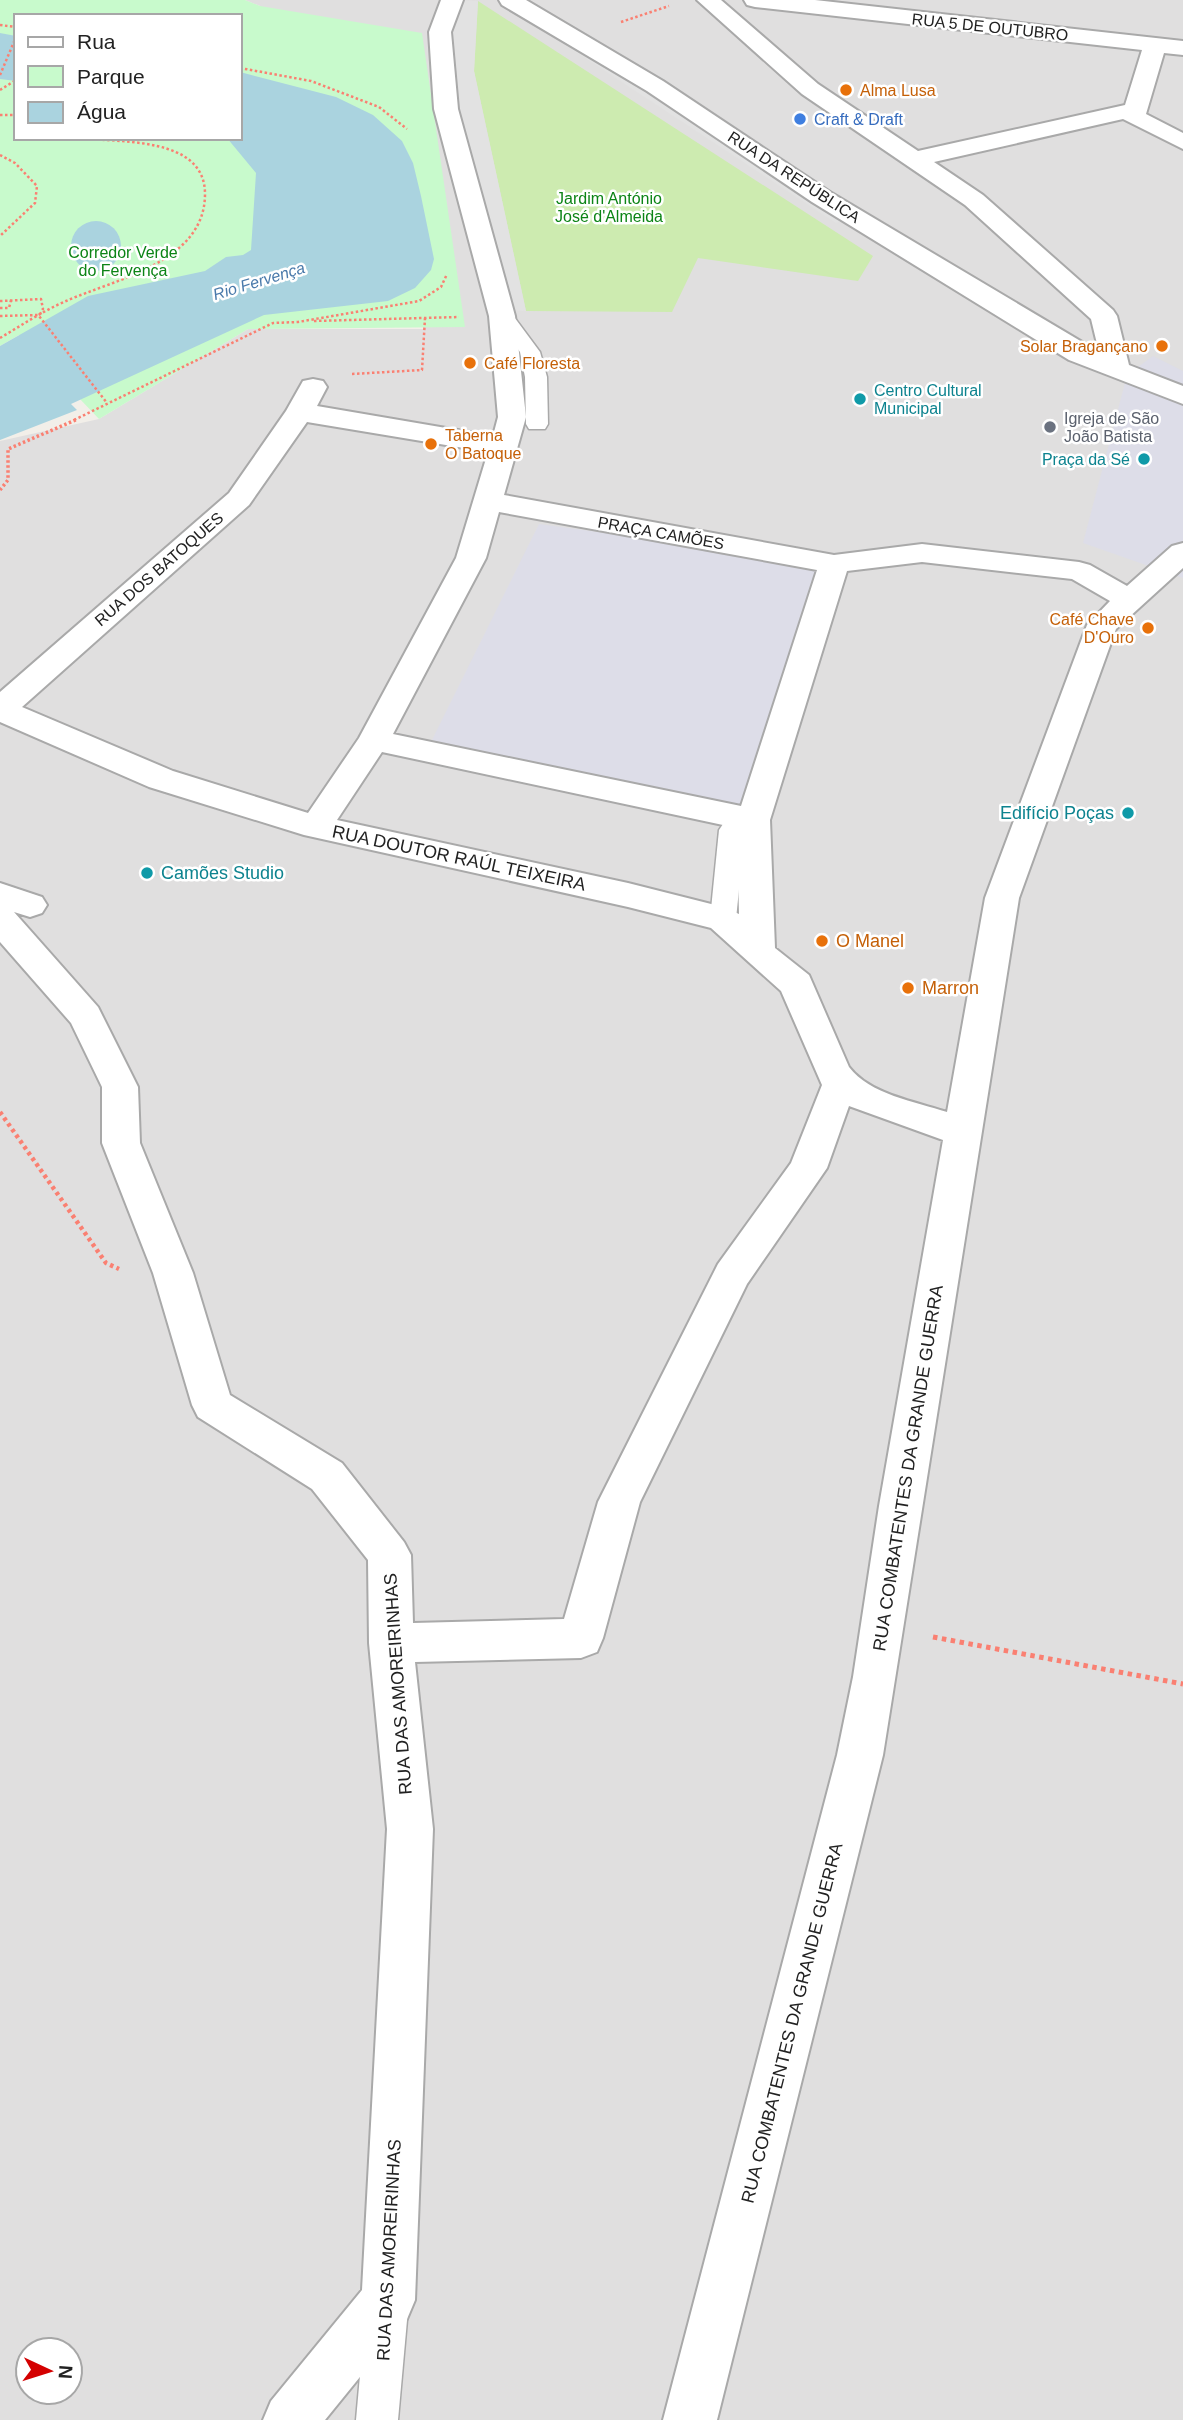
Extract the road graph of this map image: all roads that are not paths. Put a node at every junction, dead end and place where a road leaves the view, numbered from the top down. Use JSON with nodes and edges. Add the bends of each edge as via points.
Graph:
{"nodes":[{"id":1,"x":452,"y":0,"type":"edge"},
{"id":2,"x":510,"y":0,"type":"edge"},
{"id":3,"x":708,"y":0,"type":"edge"},
{"id":4,"x":755,"y":0,"type":"edge"},
{"id":5,"x":1155,"y":45,"type":"junction"},
{"id":6,"x":1183,"y":48,"type":"edge"},
{"id":7,"x":1133,"y":110,"type":"junction"},
{"id":8,"x":1183,"y":142,"type":"edge"},
{"id":9,"x":914,"y":159,"type":"junction"},
{"id":10,"x":500,"y":313,"type":"junction"},
{"id":11,"x":1117,"y":371,"type":"junction"},
{"id":12,"x":1183,"y":396,"type":"edge"},
{"id":13,"x":537,"y":424,"type":"dead end"},
{"id":14,"x":504,"y":446,"type":"junction"},
{"id":15,"x":488,"y":502,"type":"junction"},
{"id":16,"x":1183,"y":552,"type":"edge"},
{"id":17,"x":834,"y":564,"type":"junction"},
{"id":18,"x":1130,"y":600,"type":"junction"},
{"id":19,"x":0,"y":710,"type":"edge"},
{"id":20,"x":374,"y":740,"type":"junction"},
{"id":21,"x":743,"y":825,"type":"junction"},
{"id":22,"x":316,"y":827,"type":"junction"},
{"id":23,"x":10,"y":906,"type":"edge"},
{"id":24,"x":723,"y":919,"type":"junction"},
{"id":25,"x":758,"y":953,"type":"junction"},
{"id":26,"x":843,"y":1086,"type":"junction"},
{"id":27,"x":964,"y":1133,"type":"junction"},
{"id":28,"x":391,"y":1643,"type":"junction"},
{"id":29,"x":388,"y":2300,"type":"junction"},
{"id":30,"x":290,"y":2420,"type":"edge"},
{"id":31,"x":377,"y":2420,"type":"edge"},
{"id":32,"x":690,"y":2420,"type":"edge"}],
"edges":[{"from":1,"to":10,"type":"street","name":"RUA DOUTOR RAÚL TEIXEIRA","via":[[440,32],[446,109]]},
{"from":2,"to":11,"type":"street","name":"RUA DA REPÚBLICA","via":[[655,86],[821,197],[1079,354]]},
{"from":3,"to":9,"type":"street","via":[[810,89]]},
{"from":4,"to":5,"type":"street","name":"RUA 5 DE OUTUBRO","via":[[995,18]]},
{"from":5,"to":6,"type":"street","name":"RUA 5 DE OUTUBRO"},
{"from":5,"to":7,"type":"street"},
{"from":7,"to":8,"type":"street","via":[[1133,117]]},
{"from":7,"to":9,"type":"street"},
{"from":9,"to":11,"type":"street","via":[[974,200],[1104,316]]},
{"from":10,"to":13,"type":"lane","via":[[530,352],[536,377]]},
{"from":10,"to":14,"type":"street","name":"RUA DOUTOR RAÚL TEIXEIRA","via":[[512,417]]},
{"from":11,"to":12,"type":"street"},
{"from":14,"to":15,"type":"street","name":"RUA DOUTOR RAÚL TEIXEIRA"},
{"from":14,"to":19,"type":"street","name":"RUA DOS BATOQUES","via":[[307,400],[239,499]]},
{"from":15,"to":17,"type":"street","name":"PRAÇA CAMÕES"},
{"from":15,"to":20,"type":"street","name":"RUA DOUTOR RAÚL TEIXEIRA","via":[[471,558]]},
{"from":16,"to":18,"type":"street","name":"RUA COMBATENTES DA GRANDE GUERRA"},
{"from":17,"to":18,"type":"street","name":"PRAÇA CAMÕES","via":[[922,553],[1079,571]]},
{"from":17,"to":21,"type":"street"},
{"from":18,"to":27,"type":"street","name":"RUA COMBATENTES DA GRANDE GUERRA","via":[[1102,625],[1002,898]]},
{"from":19,"to":22,"type":"street","via":[[161,779]]},
{"from":20,"to":21,"type":"street"},
{"from":20,"to":22,"type":"street","name":"RUA DOUTOR RAÚL TEIXEIRA"},
{"from":21,"to":24,"type":"lane"},
{"from":21,"to":25,"type":"street"},
{"from":22,"to":24,"type":"street","name":"RUA DOUTOR RAÚL TEIXEIRA"},
{"from":23,"to":28,"type":"street","name":"RUA DAS AMOREIRINHAS","via":[[85,1016],[120,1087],[121,1143],[182,1302],[213,1405],[327,1476],[389,1555]]},
{"from":24,"to":25,"type":"street","name":"RUA DOUTOR RAÚL TEIXEIRA"},
{"from":25,"to":26,"type":"street","name":"RUA DOUTOR RAÚL TEIXEIRA","via":[[796,984]]},
{"from":26,"to":27,"type":"street"},
{"from":26,"to":28,"type":"street","via":[[834,1096],[808,1168],[732,1275],[619,1502],[581,1638]]},
{"from":27,"to":32,"type":"street","name":"RUA COMBATENTES DA GRANDE GUERRA","via":[[860,1755]]},
{"from":28,"to":29,"type":"street","name":"RUA DAS AMOREIRINHAS","via":[[410,1829]]},
{"from":29,"to":30,"type":"street"},
{"from":29,"to":31,"type":"lane","name":"RUA DAS AMOREIRINHAS"}]}
